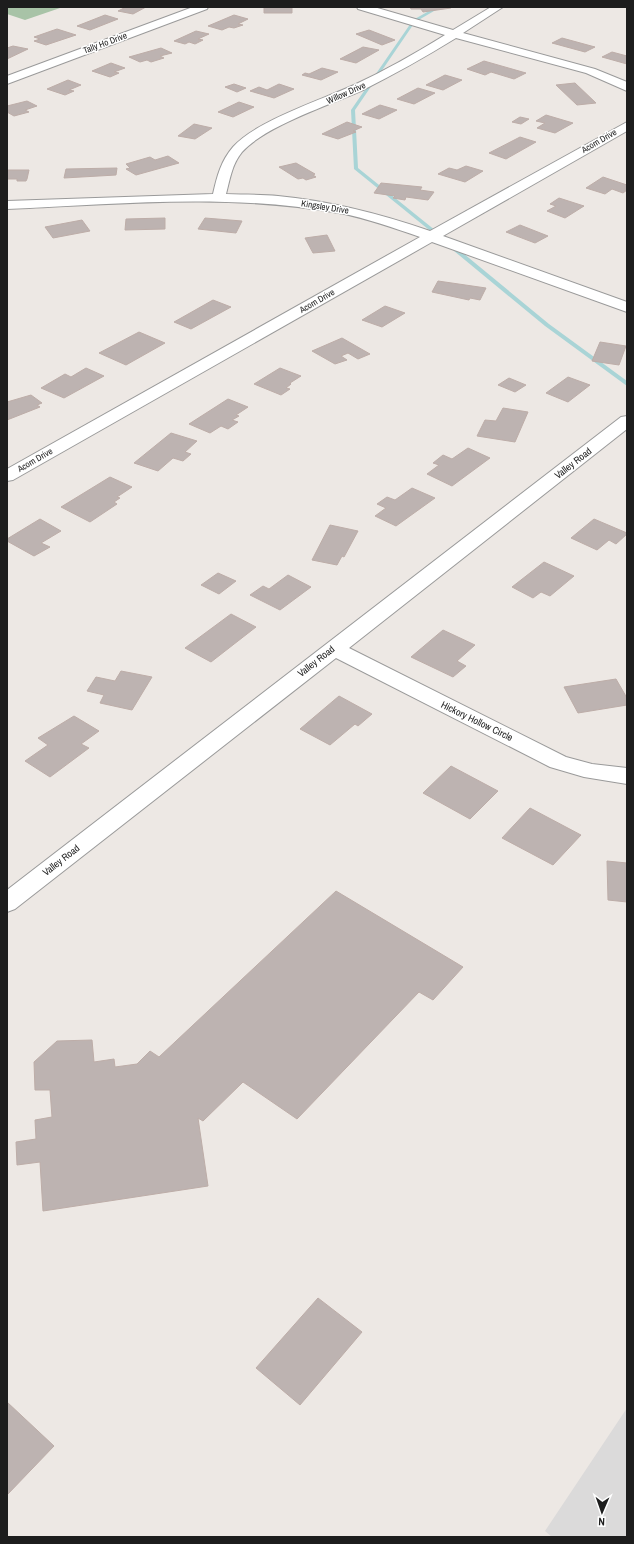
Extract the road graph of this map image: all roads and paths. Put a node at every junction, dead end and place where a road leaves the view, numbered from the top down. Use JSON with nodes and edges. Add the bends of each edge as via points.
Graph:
{"nodes":[{"id":1,"x":203,"y":7,"type":"edge"},
{"id":2,"x":362,"y":7,"type":"edge"},
{"id":3,"x":498,"y":7,"type":"edge"},
{"id":4,"x":453,"y":35,"type":"junction"},
{"id":5,"x":7,"y":80,"type":"edge"},
{"id":6,"x":627,"y":87,"type":"edge"},
{"id":7,"x":627,"y":126,"type":"edge"},
{"id":8,"x":218,"y":198,"type":"junction"},
{"id":9,"x":7,"y":205,"type":"edge"},
{"id":10,"x":432,"y":236,"type":"junction"},
{"id":11,"x":627,"y":307,"type":"edge"},
{"id":12,"x":627,"y":422,"type":"edge"},
{"id":13,"x":7,"y":476,"type":"edge"},
{"id":14,"x":333,"y":648,"type":"junction"},
{"id":15,"x":627,"y":776,"type":"edge"},
{"id":16,"x":7,"y":903,"type":"edge"}],
"edges":[{"from":1,"to":5,"type":"street","name":"Tally Ho Drive"},
{"from":2,"to":4,"type":"street"},
{"from":3,"to":4,"type":"street","name":"Willow Drive"},
{"from":4,"to":6,"type":"street","via":[[565,64]]},
{"from":4,"to":8,"type":"street","name":"Willow Drive","via":[[407,63],[265,130],[244,143],[228,162]]},
{"from":7,"to":10,"type":"street","name":"Acorn Drive"},
{"from":8,"to":9,"type":"street","name":"Kingsley Drive"},
{"from":8,"to":10,"type":"street","name":"Kingsley Drive","via":[[278,200],[341,209]]},
{"from":10,"to":11,"type":"street","name":"Kingsley Drive"},
{"from":10,"to":13,"type":"street","name":"Acorn Drive"},
{"from":12,"to":14,"type":"street","name":"Valley Road"},
{"from":14,"to":15,"type":"street","name":"Hickory Hollow Circle","via":[[558,762],[600,774]]},
{"from":14,"to":16,"type":"street","name":"Valley Road"}]}
